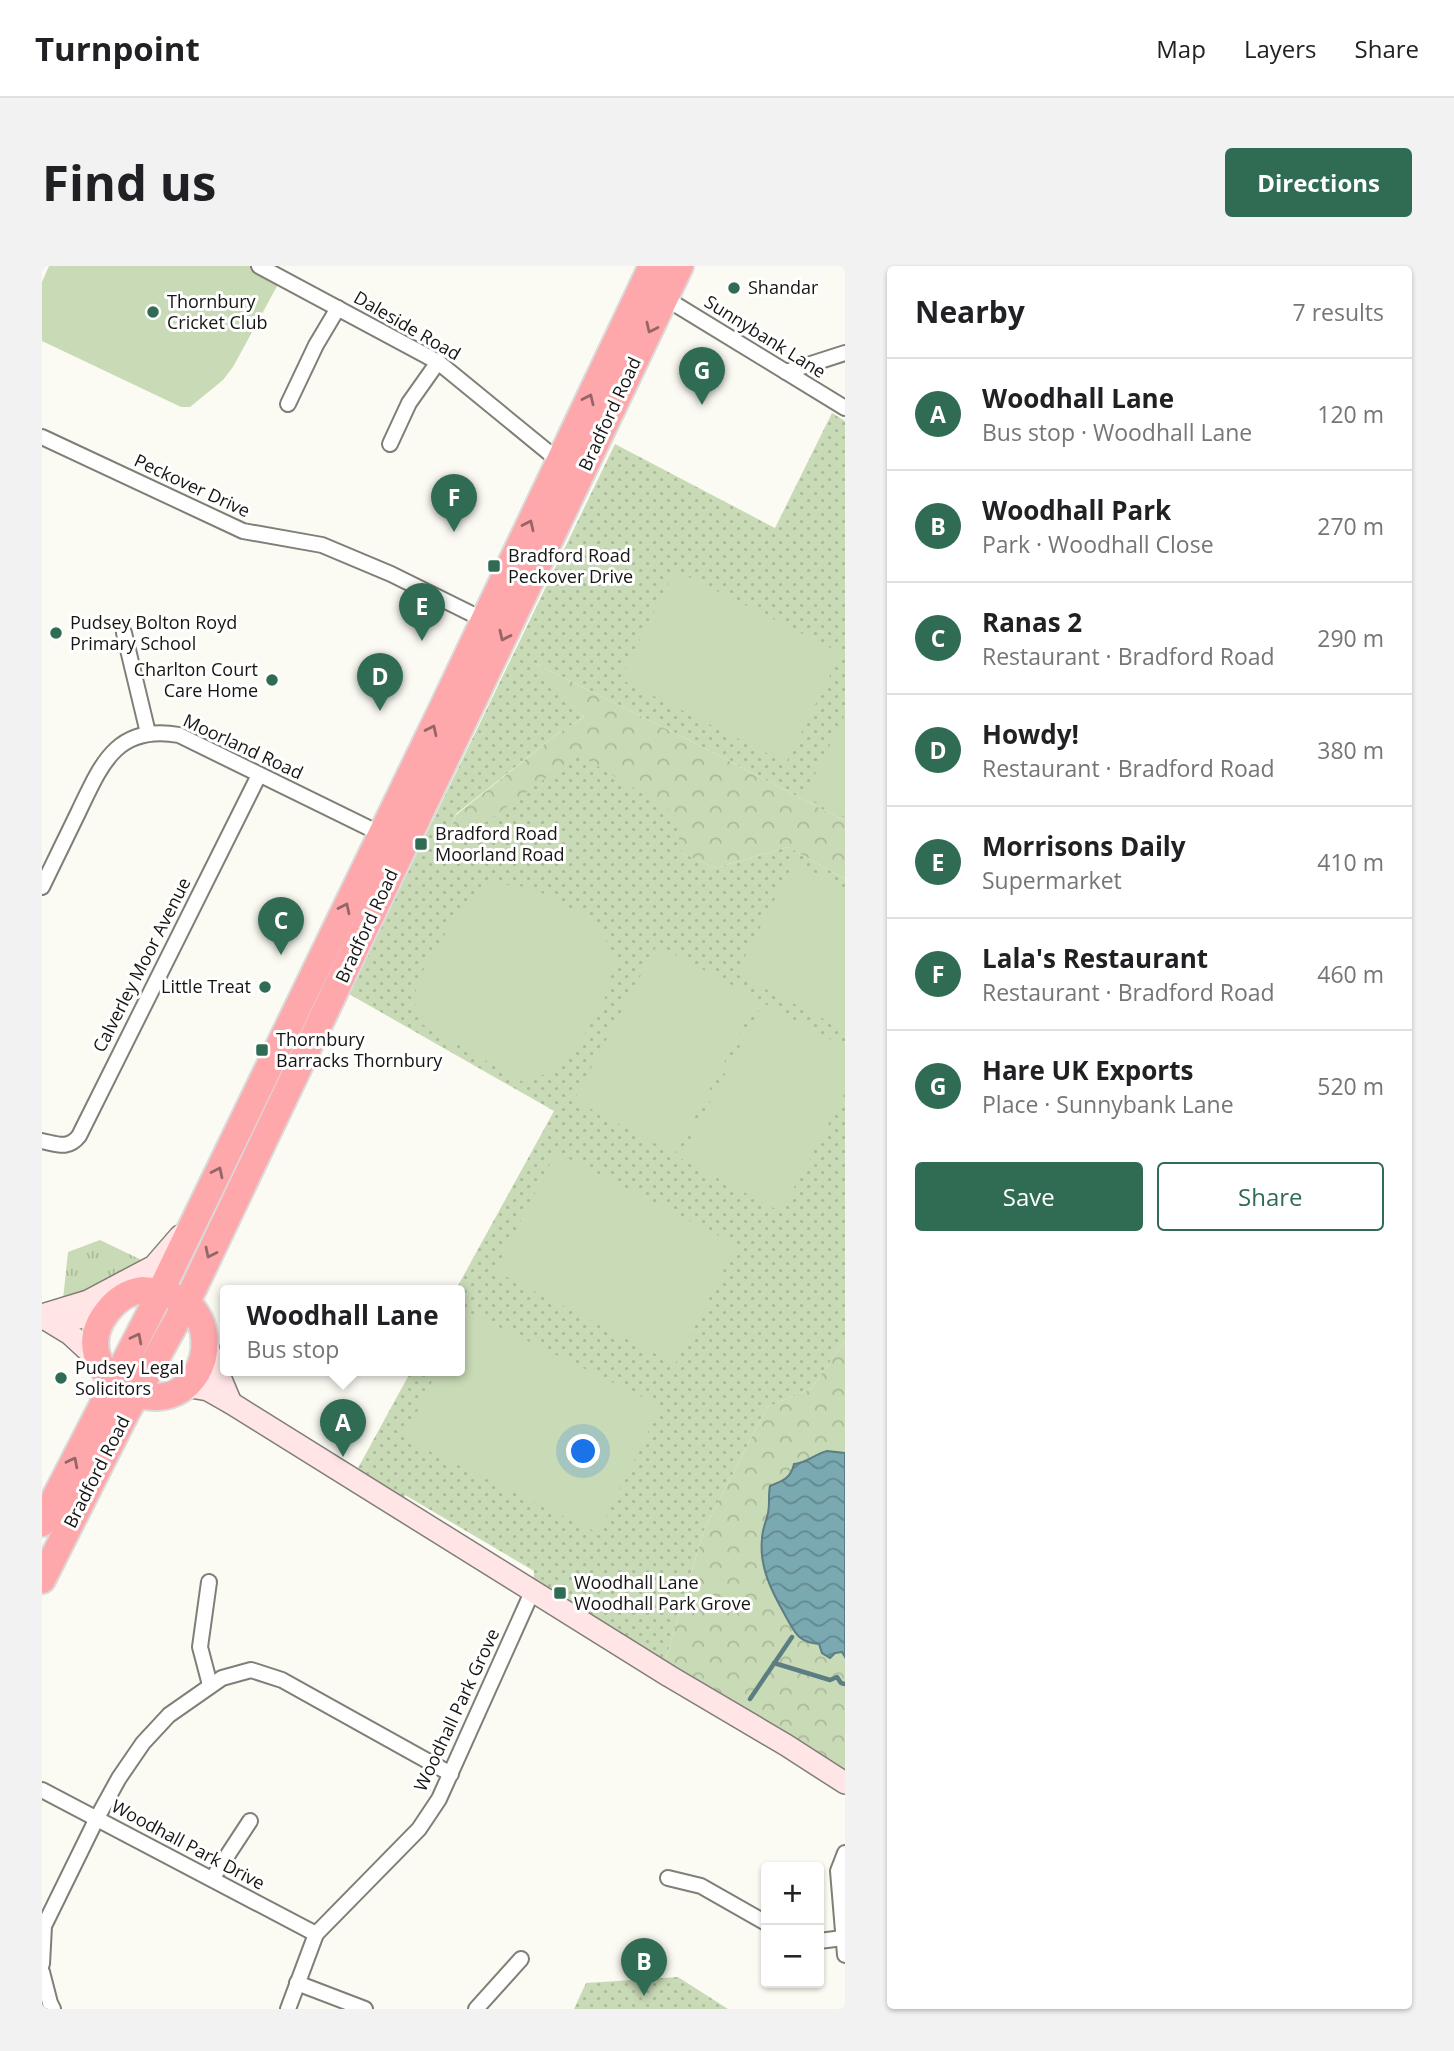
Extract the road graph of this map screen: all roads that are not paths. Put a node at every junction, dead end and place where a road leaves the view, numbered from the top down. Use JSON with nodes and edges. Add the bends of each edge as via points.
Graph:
{"nodes":[{"id":1,"x":259,"y":266,"type":"edge"},
{"id":2,"x":652,"y":266,"type":"edge"},
{"id":3,"x":680,"y":266,"type":"edge"},
{"id":4,"x":665,"y":298,"type":"junction"},
{"id":5,"x":338,"y":308,"type":"junction"},
{"id":6,"x":845,"y":353,"type":"edge"},
{"id":7,"x":438,"y":362,"type":"junction"},
{"id":8,"x":786,"y":372,"type":"junction"},
{"id":9,"x":288,"y":404,"type":"dead end"},
{"id":10,"x":845,"y":408,"type":"edge"},
{"id":11,"x":42,"y":437,"type":"edge"},
{"id":12,"x":390,"y":444,"type":"dead end"},
{"id":13,"x":559,"y":461,"type":"junction"},
{"id":14,"x":484,"y":620,"type":"junction"},
{"id":15,"x":124,"y":633,"type":"dead end"},
{"id":16,"x":148,"y":733,"type":"junction"},
{"id":17,"x":259,"y":775,"type":"junction"},
{"id":18,"x":380,"y":834,"type":"junction"},
{"id":19,"x":42,"y":887,"type":"edge"},
{"id":20,"x":42,"y":1141,"type":"edge"},
{"id":21,"x":199,"y":1211,"type":"junction"},
{"id":22,"x":160,"y":1292,"type":"junction"},
{"id":23,"x":186,"y":1304,"type":"junction"},
{"id":24,"x":104,"y":1315,"type":"junction"},
{"id":25,"x":42,"y":1316,"type":"edge"},
{"id":26,"x":204,"y":1339,"type":"junction"},
{"id":27,"x":97,"y":1359,"type":"junction"},
{"id":28,"x":114,"y":1382,"type":"junction"},
{"id":29,"x":185,"y":1386,"type":"junction"},
{"id":30,"x":138,"y":1394,"type":"junction"},
{"id":31,"x":231,"y":1403,"type":"junction"},
{"id":32,"x":42,"y":1523,"type":"edge"},
{"id":33,"x":42,"y":1580,"type":"edge"},
{"id":34,"x":209,"y":1582,"type":"dead end"},
{"id":35,"x":533,"y":1590,"type":"junction"},
{"id":36,"x":209,"y":1685,"type":"junction"},
{"id":37,"x":451,"y":1774,"type":"junction"},
{"id":38,"x":845,"y":1783,"type":"edge"},
{"id":39,"x":42,"y":1790,"type":"edge"},
{"id":40,"x":97,"y":1818,"type":"junction"},
{"id":41,"x":250,"y":1821,"type":"dead end"},
{"id":42,"x":845,"y":1853,"type":"edge"},
{"id":43,"x":668,"y":1878,"type":"dead end"},
{"id":44,"x":212,"y":1879,"type":"junction"},
{"id":45,"x":761,"y":1920,"type":"edge"},
{"id":46,"x":316,"y":1934,"type":"junction"},
{"id":47,"x":843,"y":1938,"type":"junction"},
{"id":48,"x":824,"y":1940,"type":"edge"},
{"id":49,"x":845,"y":1955,"type":"edge"},
{"id":50,"x":522,"y":1959,"type":"dead end"},
{"id":51,"x":42,"y":1964,"type":"edge"},
{"id":52,"x":42,"y":1972,"type":"edge"},
{"id":53,"x":298,"y":1983,"type":"junction"},
{"id":54,"x":53,"y":2009,"type":"edge"},
{"id":55,"x":288,"y":2009,"type":"edge"},
{"id":56,"x":365,"y":2009,"type":"edge"},
{"id":57,"x":476,"y":2009,"type":"edge"}],
"edges":[{"from":1,"to":5,"type":"street","name":"Daleside Road"},
{"from":13,"to":2,"type":"highway","name":"Bradford Road","one_way":true},
{"from":3,"to":4,"type":"highway","name":"Bradford Road"},
{"from":4,"to":8,"type":"street","name":"Sunnybank Lane"},
{"from":4,"to":23,"type":"highway","name":"Bradford Road","one_way":true},
{"from":5,"to":7,"type":"street","name":"Daleside Road"},
{"from":5,"to":9,"type":"street"},
{"from":6,"to":8,"type":"street"},
{"from":7,"to":12,"type":"street","via":[[409,403]]},
{"from":7,"to":13,"type":"street","name":"Daleside Road"},
{"from":8,"to":10,"type":"street","name":"Sunnybank Lane"},
{"from":11,"to":14,"type":"street","name":"Peckover Drive","via":[[243,531],[323,545]]},
{"from":14,"to":13,"type":"highway","name":"Bradford Road","one_way":true},
{"from":18,"to":14,"type":"highway","name":"Bradford Road","one_way":true},
{"from":15,"to":16,"type":"street"},
{"from":16,"to":17,"type":"street","name":"Moorland Road","via":[[179,735]]},
{"from":16,"to":19,"type":"street","via":[[122,744],[100,767]]},
{"from":17,"to":18,"type":"street","name":"Moorland Road"},
{"from":17,"to":20,"type":"street","name":"Calverley Moor Avenue","via":[[79,1136],[65,1146]]},
{"from":21,"to":18,"type":"highway","name":"Bradford Road","one_way":true},
{"from":21,"to":22,"type":"highway","name":"Bradford Road"},
{"from":21,"to":25,"type":"street","via":[[153,1266],[88,1301]]},
{"from":22,"to":23,"type":"highway"},
{"from":22,"to":24,"type":"highway","via":[[134,1291]]},
{"from":28,"to":22,"type":"highway","name":"Bradford Road","one_way":true},
{"from":23,"to":26,"type":"highway","via":[[198,1318]]},
{"from":23,"to":30,"type":"highway","name":"Bradford Road"},
{"from":24,"to":25,"type":"street","via":[[69,1320]]},
{"from":24,"to":27,"type":"highway","via":[[97,1331]]},
{"from":25,"to":27,"type":"street"},
{"from":26,"to":29,"type":"highway","via":[[202,1363]]},
{"from":26,"to":31,"type":"street"},
{"from":27,"to":28,"type":"highway"},
{"from":28,"to":30,"type":"highway"},
{"from":32,"to":28,"type":"highway","name":"Bradford Road","one_way":true},
{"from":29,"to":30,"type":"highway","via":[[152,1399]]},
{"from":29,"to":31,"type":"street","via":[[208,1390]]},
{"from":30,"to":33,"type":"highway","name":"Bradford Road"},
{"from":31,"to":35,"type":"street"},
{"from":34,"to":36,"type":"street","via":[[200,1647]]},
{"from":35,"to":37,"type":"street","name":"Woodhall Park Grove"},
{"from":35,"to":38,"type":"street"},
{"from":36,"to":37,"type":"street","via":[[251,1670],[282,1680]]},
{"from":36,"to":40,"type":"street","via":[[169,1715],[143,1743]]},
{"from":37,"to":46,"type":"street","name":"Woodhall Park Grove","via":[[419,1829]]},
{"from":39,"to":40,"type":"street","name":"Woodhall Park Drive"},
{"from":40,"to":44,"type":"street","name":"Woodhall Park Drive"},
{"from":40,"to":51,"type":"street","via":[[44,1926]]},
{"from":41,"to":44,"type":"street"},
{"from":42,"to":47,"type":"street","via":[[838,1871]]},
{"from":43,"to":45,"type":"street","via":[[701,1886]]},
{"from":44,"to":46,"type":"street","name":"Woodhall Park Drive"},
{"from":46,"to":53,"type":"street","name":"Woodhall Park Grove"},
{"from":47,"to":48,"type":"street"},
{"from":47,"to":49,"type":"street"},
{"from":50,"to":57,"type":"street"},
{"from":52,"to":54,"type":"street"},
{"from":53,"to":55,"type":"street","name":"Woodhall Park Grove"},
{"from":53,"to":56,"type":"street"}]}
